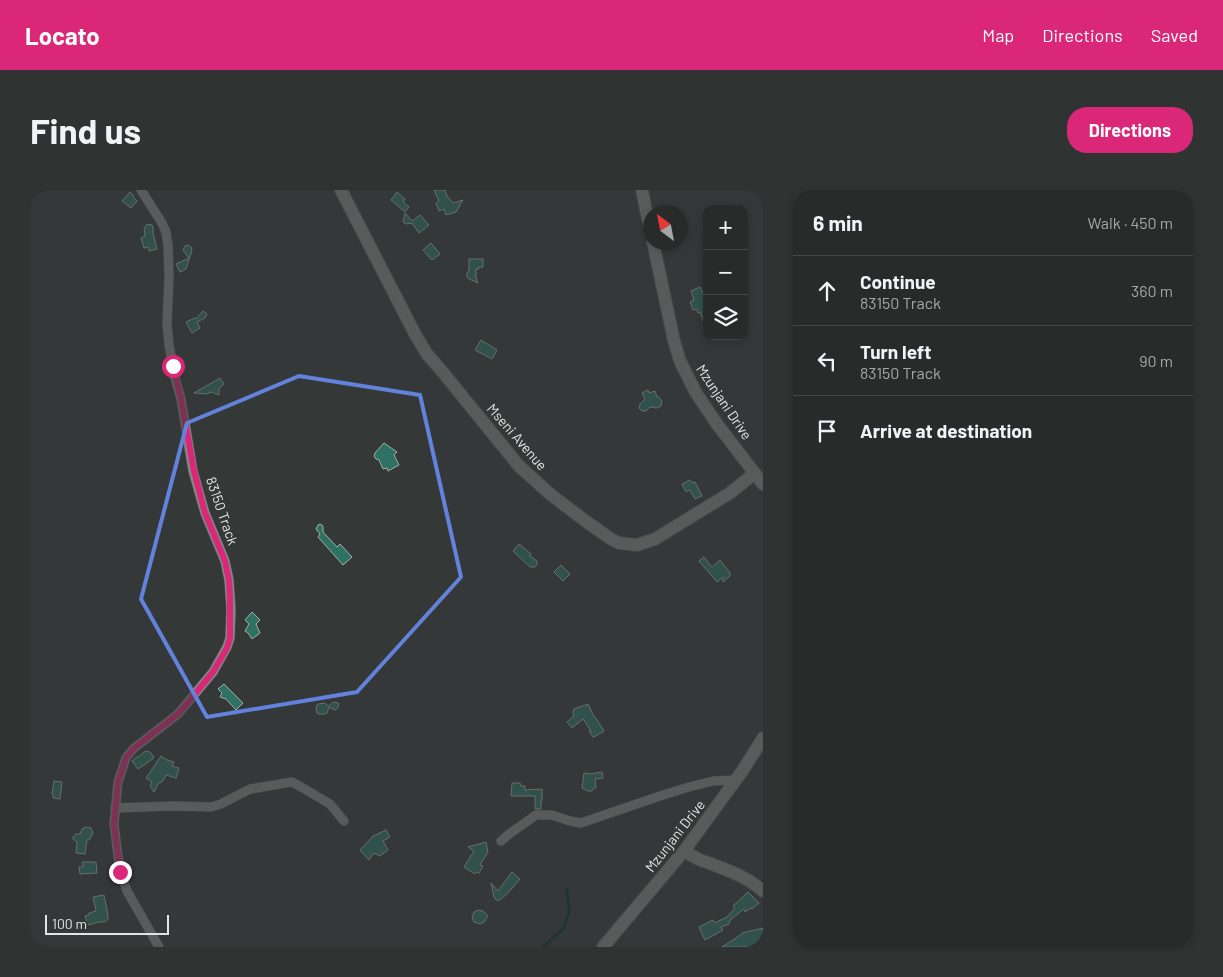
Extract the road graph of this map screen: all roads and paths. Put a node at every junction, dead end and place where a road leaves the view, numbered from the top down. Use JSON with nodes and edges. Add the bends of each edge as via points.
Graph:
{"nodes":[{"id":1,"x":141,"y":190,"type":"edge"},
{"id":2,"x":341,"y":190,"type":"edge"},
{"id":3,"x":642,"y":190,"type":"edge"},
{"id":4,"x":645,"y":205,"type":"edge"},
{"id":5,"x":655,"y":250,"type":"edge"},
{"id":6,"x":761,"y":481,"type":"edge"},
{"id":7,"x":763,"y":738,"type":"edge"},
{"id":8,"x":736,"y":780,"type":"junction"},
{"id":9,"x":115,"y":808,"type":"junction"},
{"id":10,"x":344,"y":821,"type":"dead end"},
{"id":11,"x":501,"y":841,"type":"dead end"},
{"id":12,"x":684,"y":851,"type":"junction"},
{"id":13,"x":763,"y":891,"type":"edge"},
{"id":14,"x":159,"y":947,"type":"edge"},
{"id":15,"x":603,"y":947,"type":"edge"}],
"edges":[{"from":1,"to":9,"type":"street","name":"83150 Track","via":[[166,232],[169,345],[194,471],[229,580],[230,638],[207,680],[178,714],[126,758],[118,782]]},
{"from":2,"to":6,"type":"street","name":"Mseni Avenue","via":[[427,354],[519,466],[596,529],[619,543],[644,544],[730,492]]},
{"from":3,"to":4,"type":"street"},
{"from":5,"to":6,"type":"street","name":"Mzunjani Drive","via":[[680,361],[706,409]]},
{"from":7,"to":8,"type":"street","name":"Mzunjani Drive"},
{"from":8,"to":11,"type":"street","via":[[713,781],[581,822],[552,815],[536,816]]},
{"from":8,"to":12,"type":"street","name":"Mzunjani Drive"},
{"from":9,"to":10,"type":"street","via":[[211,807],[250,789],[292,782],[330,804]]},
{"from":9,"to":14,"type":"street","name":"83150 Track","via":[[114,824],[122,878]]},
{"from":12,"to":13,"type":"street","via":[[750,880]]},
{"from":12,"to":15,"type":"street","name":"Mzunjani Drive"}]}
